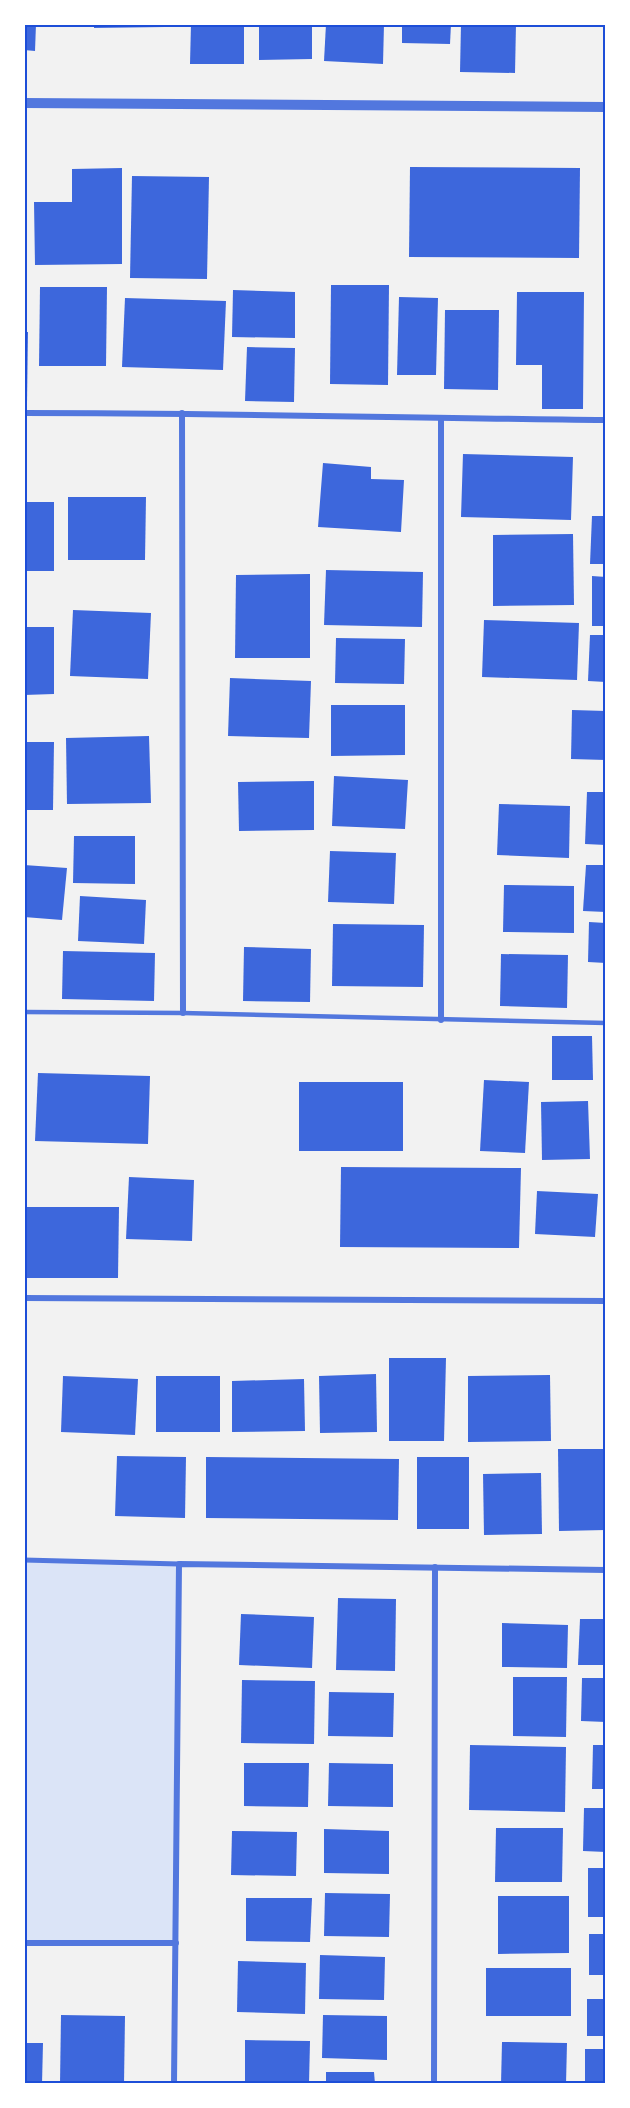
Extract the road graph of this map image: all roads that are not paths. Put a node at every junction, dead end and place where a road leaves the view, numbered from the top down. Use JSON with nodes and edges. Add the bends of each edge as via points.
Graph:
{"nodes":[{"id":1,"x":24,"y":103,"type":"edge"},
{"id":2,"x":606,"y":107,"type":"edge"},
{"id":3,"x":24,"y":413,"type":"edge"},
{"id":4,"x":182,"y":413,"type":"junction"},
{"id":5,"x":441,"y":419,"type":"junction"},
{"id":6,"x":606,"y":420,"type":"edge"},
{"id":7,"x":24,"y":1012,"type":"edge"},
{"id":8,"x":183,"y":1013,"type":"junction"},
{"id":9,"x":441,"y":1020,"type":"junction"},
{"id":10,"x":606,"y":1023,"type":"edge"},
{"id":11,"x":24,"y":1298,"type":"edge"},
{"id":12,"x":606,"y":1301,"type":"edge"},
{"id":13,"x":24,"y":1560,"type":"edge"},
{"id":14,"x":179,"y":1564,"type":"junction"},
{"id":15,"x":435,"y":1567,"type":"junction"},
{"id":16,"x":606,"y":1570,"type":"edge"},
{"id":17,"x":24,"y":1943,"type":"edge"},
{"id":18,"x":176,"y":1943,"type":"junction"},
{"id":19,"x":174,"y":2084,"type":"edge"},
{"id":20,"x":434,"y":2084,"type":"edge"}],
"edges":[{"from":1,"to":2,"type":"street"},
{"from":3,"to":4,"type":"street"},
{"from":4,"to":5,"type":"street"},
{"from":4,"to":8,"type":"street"},
{"from":5,"to":6,"type":"street"},
{"from":5,"to":9,"type":"street"},
{"from":7,"to":8,"type":"lane"},
{"from":8,"to":9,"type":"lane"},
{"from":9,"to":10,"type":"lane"},
{"from":11,"to":12,"type":"street"},
{"from":13,"to":14,"type":"street"},
{"from":14,"to":15,"type":"street"},
{"from":14,"to":18,"type":"street"},
{"from":15,"to":16,"type":"street"},
{"from":15,"to":20,"type":"street"},
{"from":17,"to":18,"type":"street"},
{"from":18,"to":19,"type":"street"}]}
